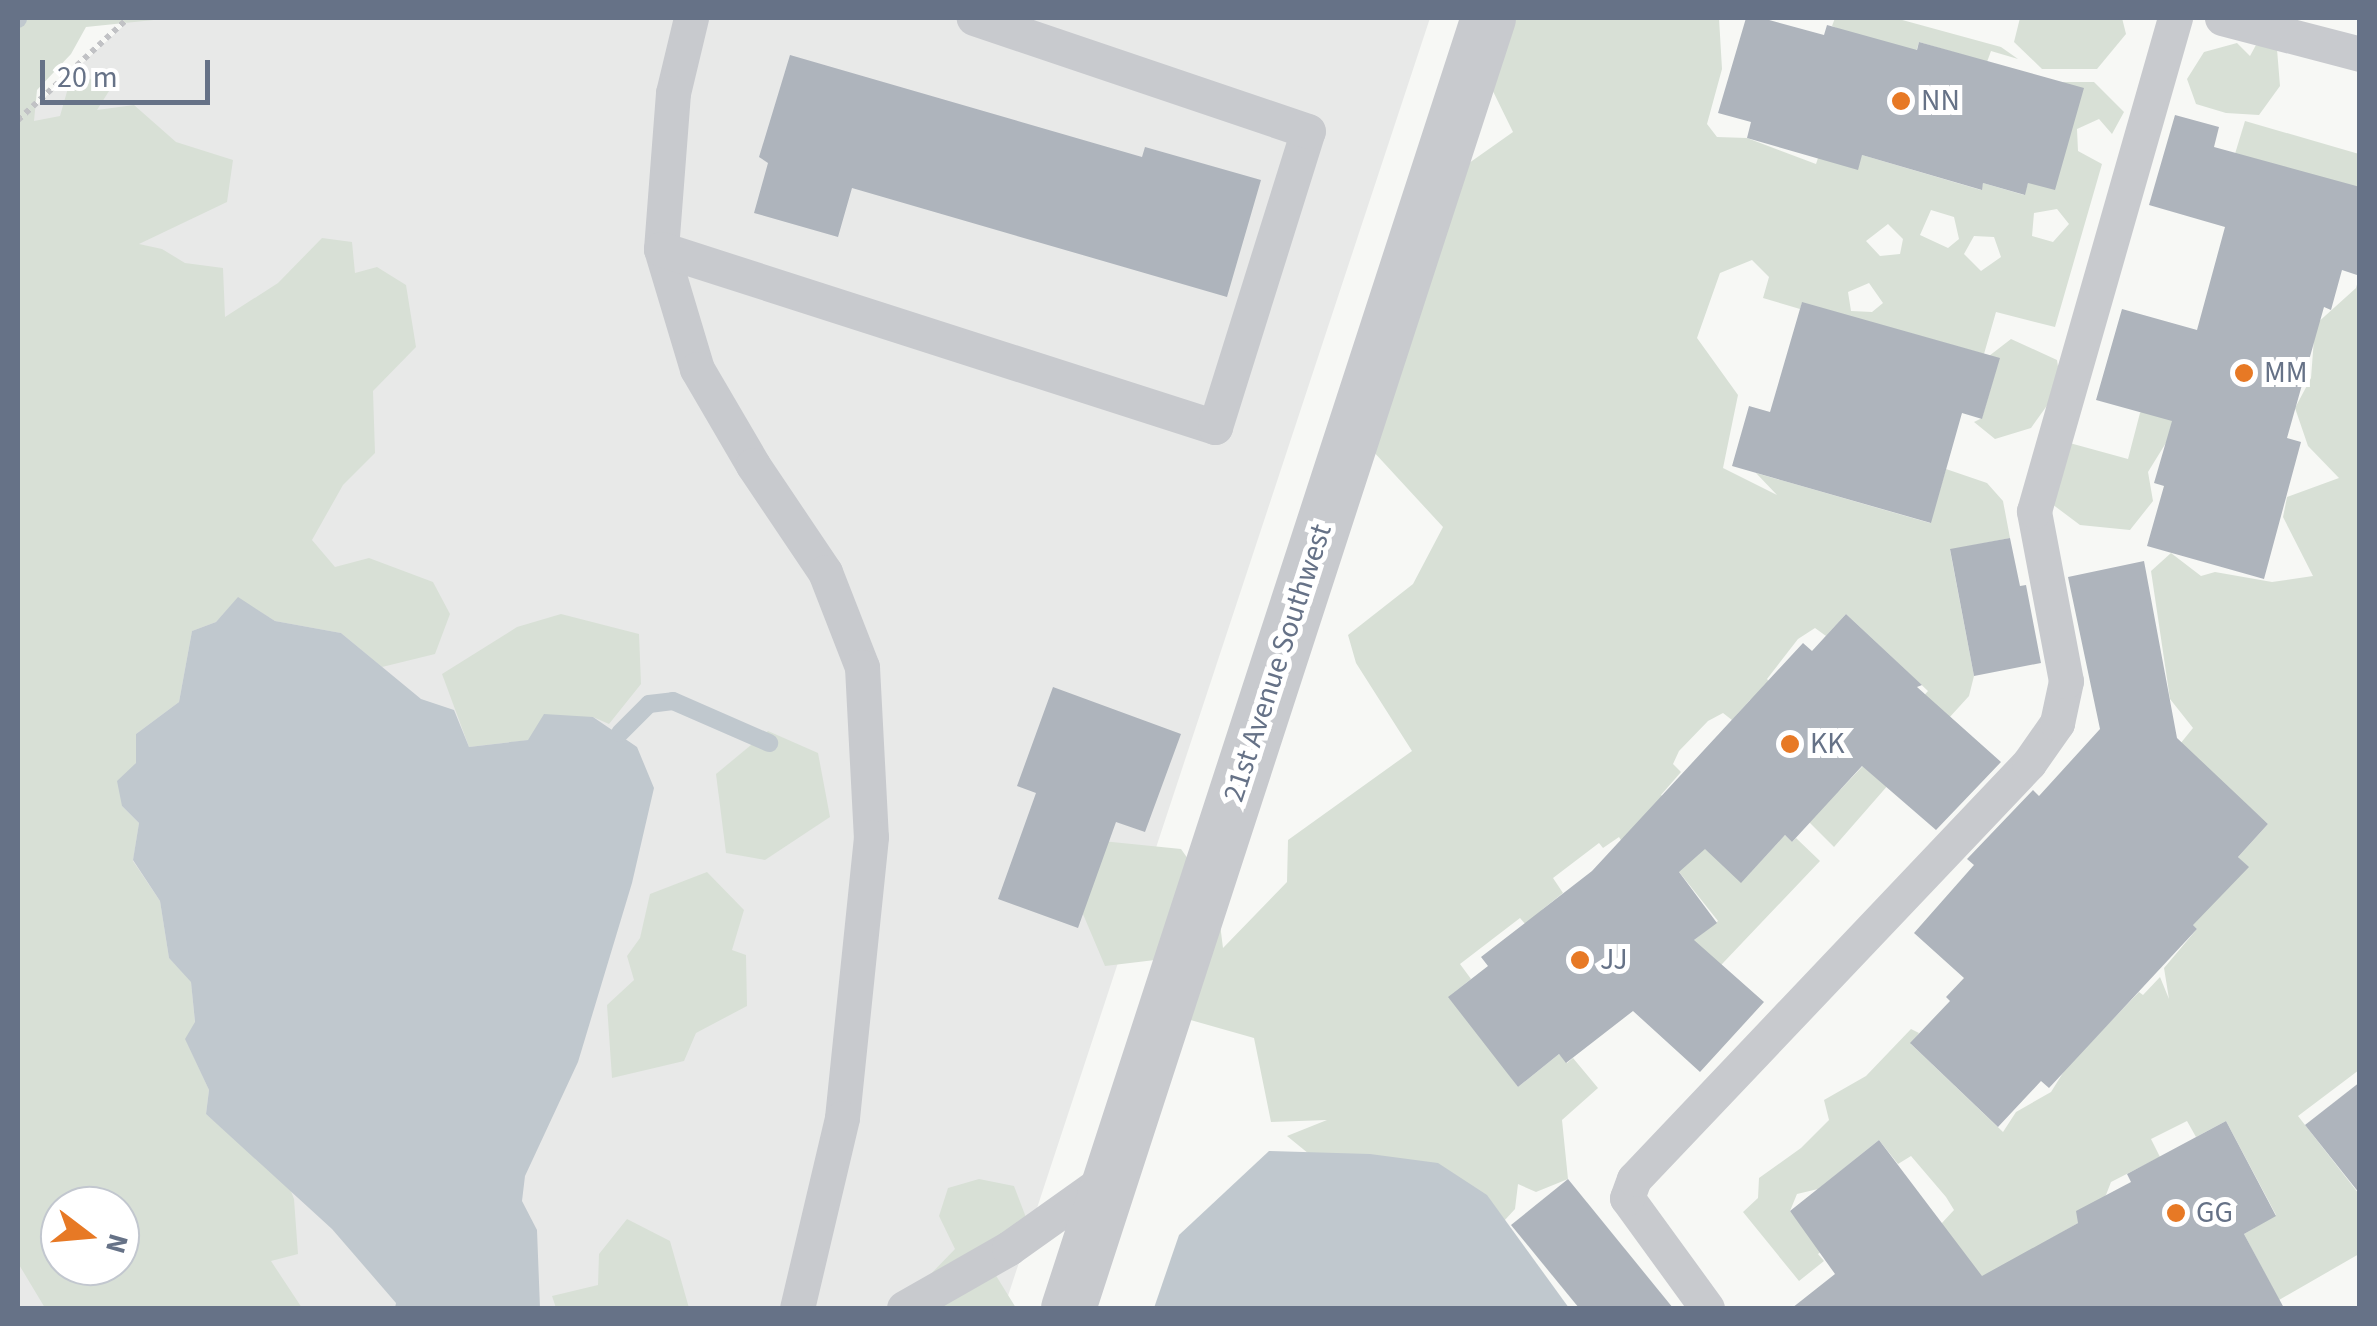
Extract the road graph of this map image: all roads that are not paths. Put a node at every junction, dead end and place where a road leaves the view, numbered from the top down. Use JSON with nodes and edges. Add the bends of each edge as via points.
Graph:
{"nodes":[{"id":1,"x":691,"y":18,"type":"edge"},
{"id":2,"x":974,"y":18,"type":"edge"},
{"id":3,"x":1488,"y":18,"type":"edge"},
{"id":4,"x":2175,"y":18,"type":"edge"},
{"id":5,"x":2222,"y":18,"type":"edge"},
{"id":6,"x":2360,"y":54,"type":"edge"},
{"id":7,"x":661,"y":249,"type":"junction"},
{"id":8,"x":1110,"y":1177,"type":"junction"},
{"id":9,"x":797,"y":1308,"type":"edge"},
{"id":10,"x":904,"y":1308,"type":"edge"},
{"id":11,"x":1068,"y":1308,"type":"edge"},
{"id":12,"x":1707,"y":1308,"type":"edge"}],
"edges":[{"from":1,"to":7,"type":"lane","via":[[673,92]]},
{"from":2,"to":7,"type":"lane","via":[[1308,130],[1214,427]]},
{"from":3,"to":8,"type":"street","name":"21st Avenue Southwest"},
{"from":4,"to":12,"type":"lane","via":[[2034,511],[2066,681],[2057,723],[2029,763],[1634,1179],[1627,1198]]},
{"from":5,"to":6,"type":"lane"},
{"from":7,"to":9,"type":"lane","via":[[698,369],[825,572],[862,666],[868,874],[842,1118]]},
{"from":8,"to":10,"type":"lane","via":[[1009,1248]]},
{"from":8,"to":11,"type":"street","name":"21st Avenue Southwest"}]}
